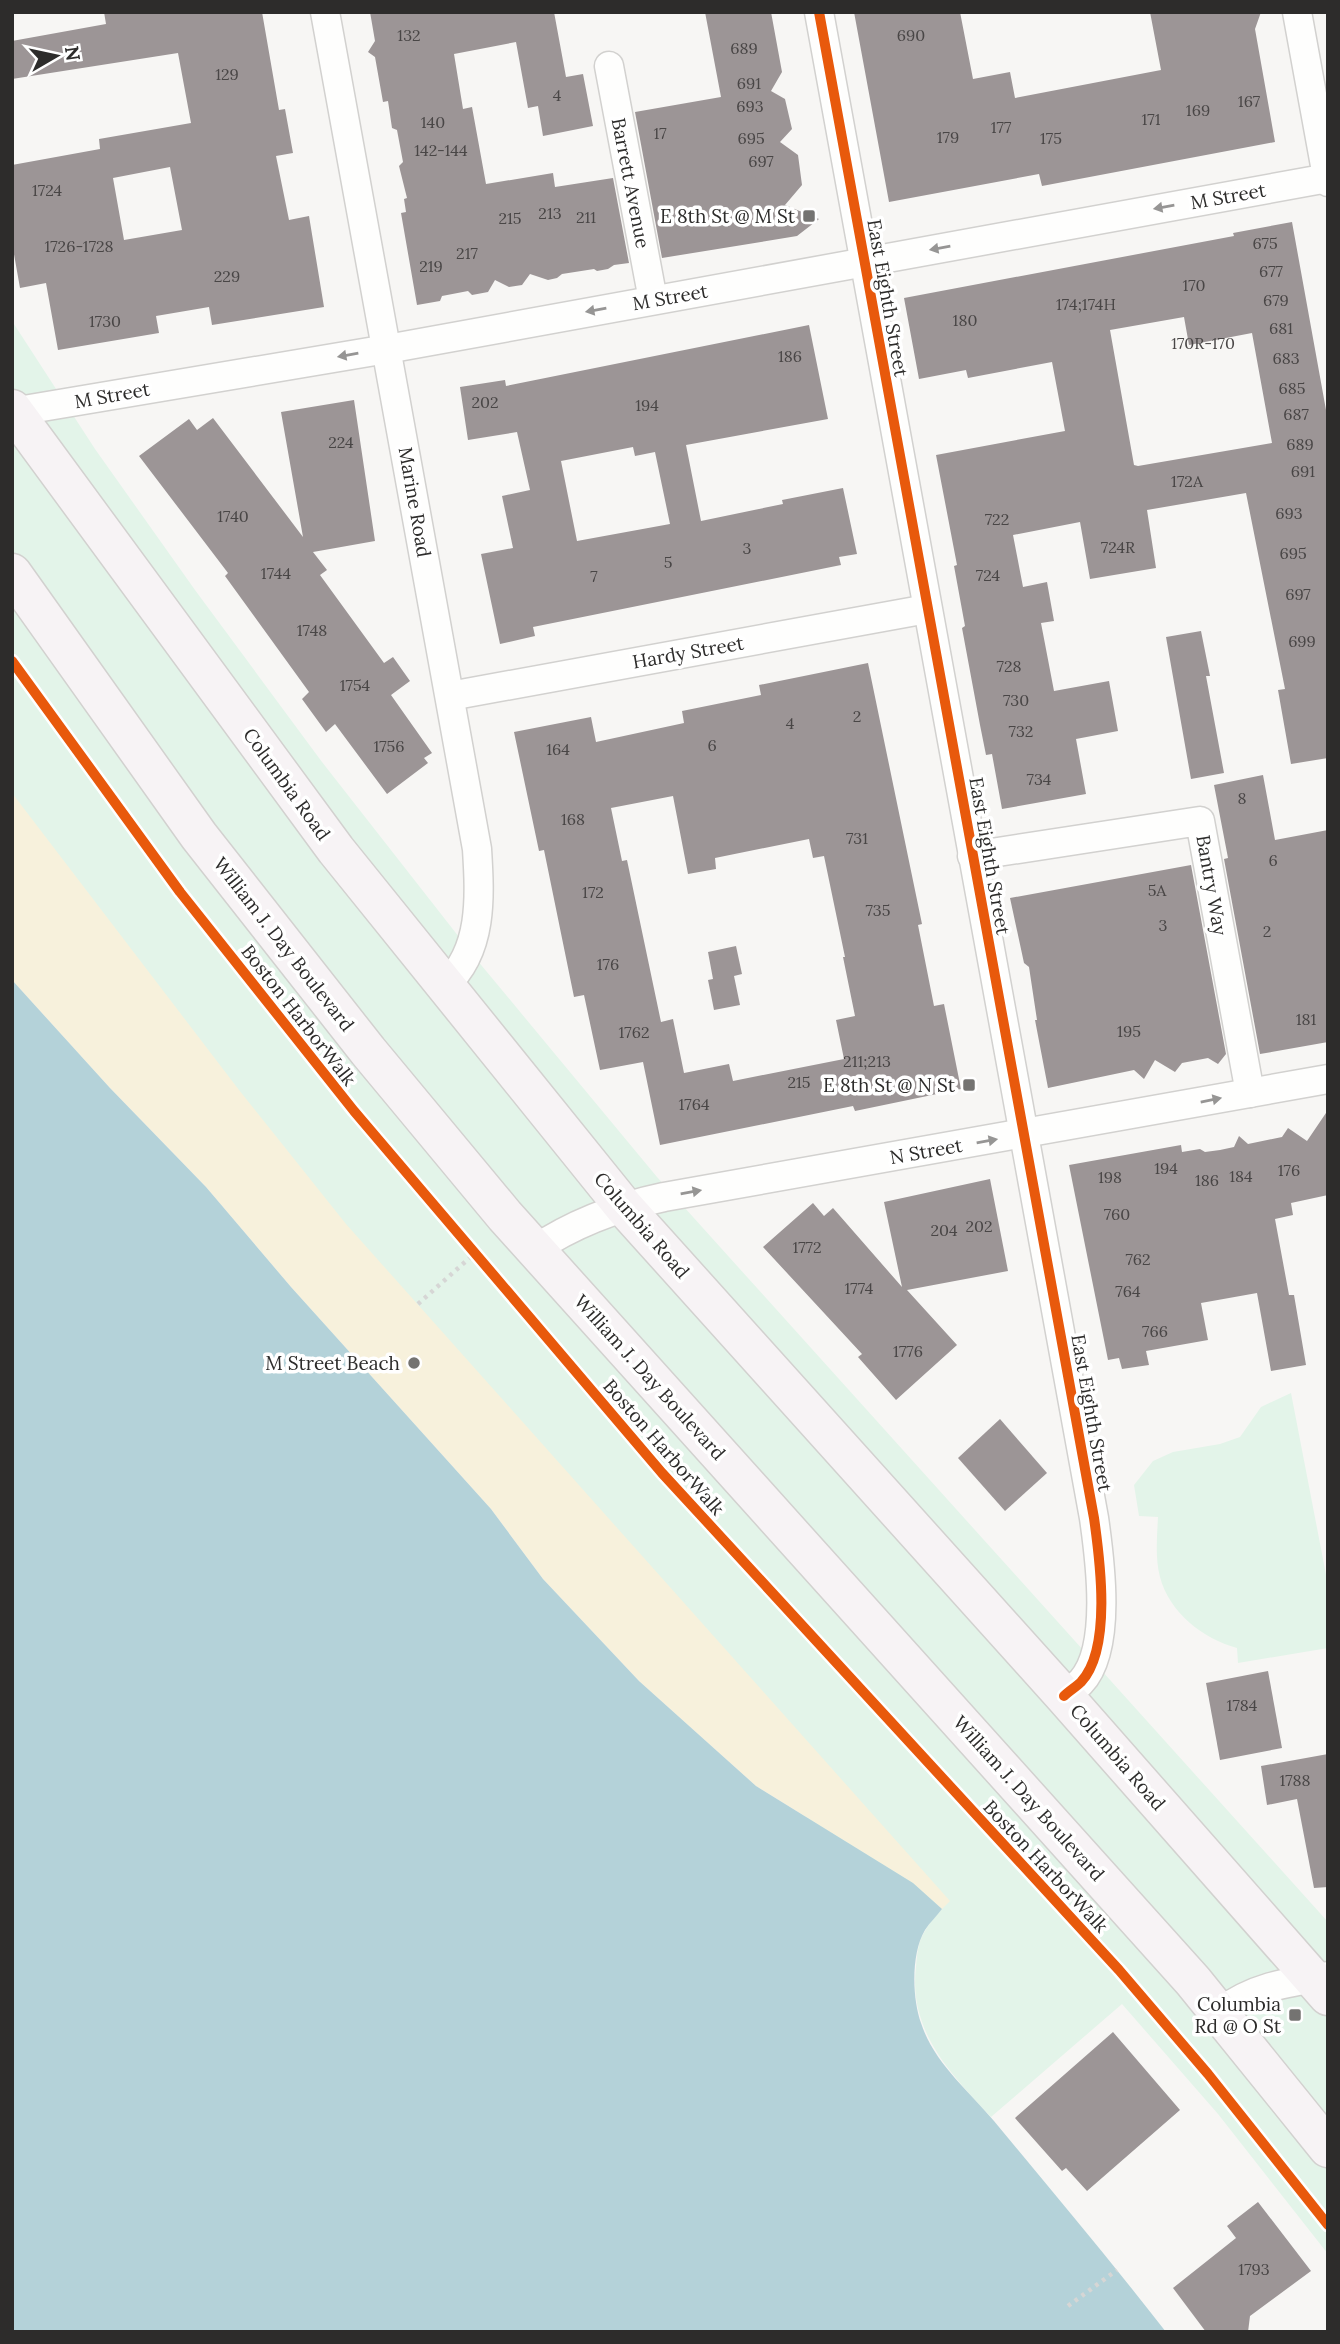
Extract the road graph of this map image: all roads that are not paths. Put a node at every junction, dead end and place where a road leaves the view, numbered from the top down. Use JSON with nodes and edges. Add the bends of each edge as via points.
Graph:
{"nodes":[{"id":1,"x":325,"y":12,"type":"edge"},
{"id":2,"x":819,"y":12,"type":"edge"},
{"id":3,"x":1297,"y":12,"type":"edge"},
{"id":4,"x":609,"y":66,"type":"dead end"},
{"id":5,"x":1327,"y":179,"type":"edge"},
{"id":6,"x":864,"y":261,"type":"junction"},
{"id":7,"x":653,"y":300,"type":"junction"},
{"id":8,"x":387,"y":349,"type":"junction"},
{"id":9,"x":13,"y":411,"type":"edge"},
{"id":10,"x":12,"y":573,"type":"edge"},
{"id":11,"x":926,"y":609,"type":"junction"},
{"id":12,"x":450,"y":696,"type":"junction"},
{"id":13,"x":972,"y":856,"type":"junction"},
{"id":14,"x":445,"y":985,"type":"junction"},
{"id":15,"x":1328,"y":1079,"type":"edge"},
{"id":16,"x":1250,"y":1093,"type":"junction"},
{"id":17,"x":1023,"y":1135,"type":"junction"},
{"id":18,"x":624,"y":1207,"type":"junction"},
{"id":19,"x":534,"y":1250,"type":"junction"},
{"id":20,"x":1064,"y":1696,"type":"junction"},
{"id":21,"x":1323,"y":1983,"type":"edge"},
{"id":22,"x":1219,"y":2013,"type":"junction"},
{"id":23,"x":1328,"y":2148,"type":"edge"}],
"edges":[{"from":1,"to":8,"type":"street","name":"Marine Road"},
{"from":2,"to":6,"type":"street","name":"East Eighth Street"},
{"from":3,"to":5,"type":"street"},
{"from":4,"to":7,"type":"street","name":"Barrett Avenue"},
{"from":5,"to":6,"type":"street","name":"M Street","one_way":true},
{"from":6,"to":7,"type":"street","name":"M Street"},
{"from":6,"to":11,"type":"street","name":"East Eighth Street"},
{"from":7,"to":8,"type":"street","name":"M Street","one_way":true},
{"from":8,"to":9,"type":"street","name":"M Street","one_way":true},
{"from":8,"to":12,"type":"street","name":"Marine Road"},
{"from":9,"to":14,"type":"main road","name":"Columbia Road","via":[[336,850]]},
{"from":10,"to":19,"type":"main road","name":"William J. Day Boulevard","via":[[285,946]]},
{"from":11,"to":12,"type":"street","name":"Hardy Street"},
{"from":11,"to":13,"type":"street","name":"East Eighth Street"},
{"from":12,"to":14,"type":"street","name":"Marine Road","via":[[472,819],[478,910],[470,952]]},
{"from":13,"to":16,"type":"street","name":"Bantry Way","via":[[1200,821]]},
{"from":13,"to":17,"type":"street","name":"East Eighth Street"},
{"from":14,"to":18,"type":"main road","name":"Columbia Road"},
{"from":15,"to":16,"type":"street","name":"N Street"},
{"from":17,"to":16,"type":"street","name":"N Street","one_way":true},
{"from":18,"to":17,"type":"street","name":"N Street","one_way":true},
{"from":17,"to":20,"type":"street","name":"East Eighth Street","via":[[1101,1575],[1095,1654],[1081,1682]]},
{"from":18,"to":19,"type":"street","name":"N Street","via":[[579,1223]]},
{"from":18,"to":20,"type":"main road","name":"Columbia Road"},
{"from":19,"to":22,"type":"main road","name":"William J. Day Boulevard"},
{"from":20,"to":21,"type":"main road","name":"Columbia Road"},
{"from":21,"to":22,"type":"street","via":[[1259,1989]]},
{"from":22,"to":23,"type":"main road","name":"William J. Day Boulevard"}]}
